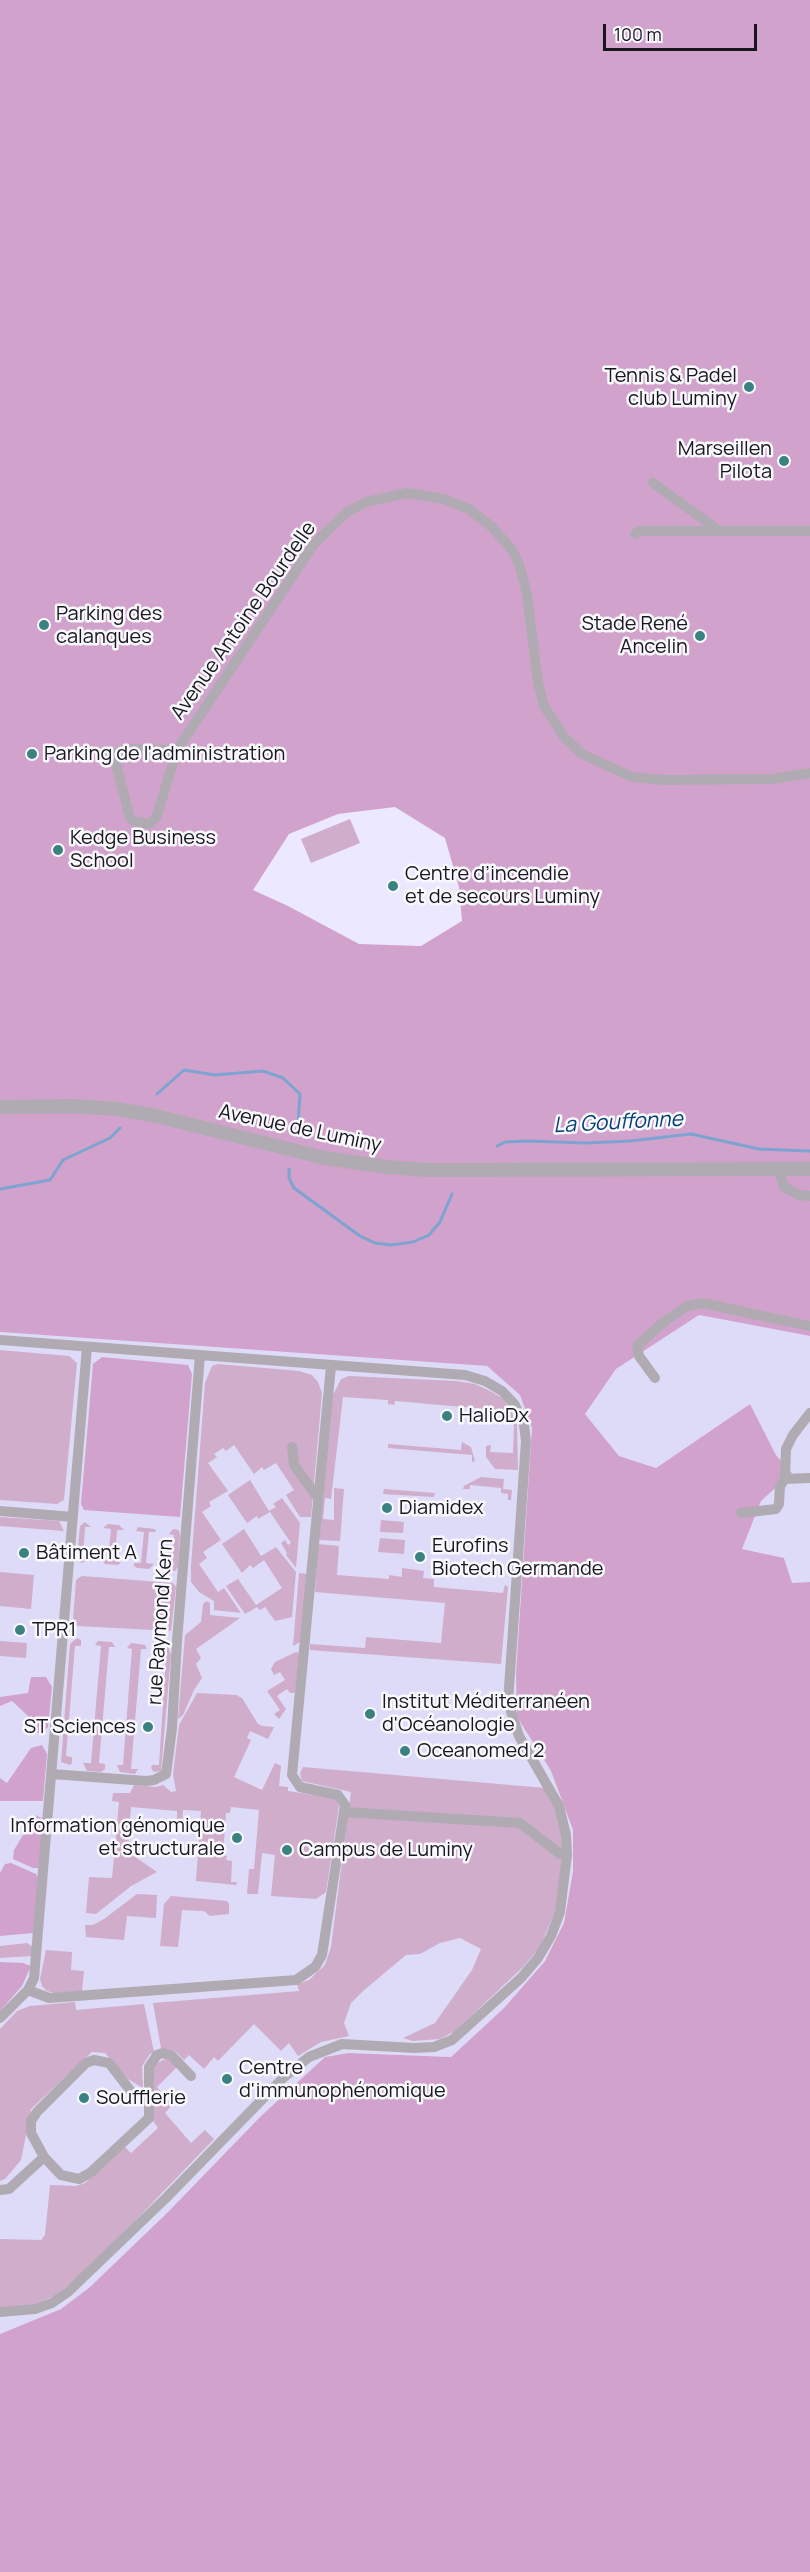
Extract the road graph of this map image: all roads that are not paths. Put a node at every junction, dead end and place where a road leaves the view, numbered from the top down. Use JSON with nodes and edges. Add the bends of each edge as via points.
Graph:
{"nodes":[{"id":1,"x":652,"y":483,"type":"dead end"},
{"id":2,"x":718,"y":530,"type":"junction"},
{"id":3,"x":810,"y":531,"type":"edge"},
{"id":4,"x":635,"y":534,"type":"dead end"},
{"id":5,"x":177,"y":750,"type":"junction"},
{"id":6,"x":810,"y":773,"type":"edge"},
{"id":7,"x":0,"y":1107,"type":"edge"},
{"id":8,"x":810,"y":1169,"type":"edge"},
{"id":9,"x":779,"y":1170,"type":"junction"},
{"id":10,"x":810,"y":1197,"type":"edge"},
{"id":11,"x":810,"y":1326,"type":"edge"},
{"id":12,"x":0,"y":1340,"type":"edge"},
{"id":13,"x":87,"y":1347,"type":"junction"},
{"id":14,"x":200,"y":1355,"type":"junction"},
{"id":15,"x":330,"y":1366,"type":"junction"},
{"id":16,"x":655,"y":1378,"type":"dead end"},
{"id":17,"x":810,"y":1413,"type":"edge"},
{"id":18,"x":292,"y":1447,"type":"dead end"},
{"id":19,"x":810,"y":1478,"type":"edge"},
{"id":20,"x":785,"y":1479,"type":"junction"},
{"id":21,"x":318,"y":1498,"type":"junction"},
{"id":22,"x":0,"y":1511,"type":"edge"},
{"id":23,"x":741,"y":1514,"type":"dead end"},
{"id":24,"x":73,"y":1517,"type":"junction"},
{"id":25,"x":52,"y":1774,"type":"junction"},
{"id":26,"x":344,"y":1812,"type":"junction"},
{"id":27,"x":567,"y":1855,"type":"junction"},
{"id":28,"x":28,"y":1990,"type":"junction"},
{"id":29,"x":0,"y":2018,"type":"edge"},
{"id":30,"x":191,"y":2076,"type":"dead end"},
{"id":31,"x":149,"y":2095,"type":"junction"},
{"id":32,"x":45,"y":2157,"type":"junction"},
{"id":33,"x":0,"y":2190,"type":"edge"},
{"id":34,"x":0,"y":2312,"type":"edge"}],
"edges":[{"from":1,"to":2,"type":"street"},
{"from":2,"to":3,"type":"street"},
{"from":2,"to":4,"type":"street"},
{"from":5,"to":5,"type":"street","name":"Avenue Antoine Bourdelle","via":[[117,752],[115,760],[133,821],[149,824],[156,818]]},
{"from":5,"to":6,"type":"street","name":"Avenue Antoine Bourdelle","via":[[322,535],[347,512],[366,502],[407,493],[444,499],[469,510],[492,527],[512,550],[527,594],[544,706],[564,737],[582,754],[632,777],[664,780],[773,779]]},
{"from":7,"to":9,"type":"street","name":"Avenue de Luminy","via":[[117,1109],[325,1158],[387,1167]]},
{"from":8,"to":9,"type":"street","name":"Avenue de Luminy"},
{"from":9,"to":10,"type":"street","via":[[784,1187]]},
{"from":11,"to":16,"type":"street","via":[[702,1303],[687,1306],[637,1346],[639,1356]]},
{"from":12,"to":13,"type":"street"},
{"from":13,"to":14,"type":"street"},
{"from":13,"to":24,"type":"street"},
{"from":14,"to":15,"type":"street"},
{"from":14,"to":25,"type":"street","name":"rue Raymond Kern","via":[[166,1774],[146,1781]]},
{"from":15,"to":21,"type":"street"},
{"from":15,"to":27,"type":"street","via":[[465,1375],[493,1386],[515,1405],[524,1425],[526,1458],[508,1702],[519,1736],[560,1806]]},
{"from":17,"to":20,"type":"street","via":[[786,1449]]},
{"from":18,"to":21,"type":"street","via":[[294,1465]]},
{"from":19,"to":20,"type":"street"},
{"from":20,"to":23,"type":"street","via":[[776,1509]]},
{"from":21,"to":26,"type":"street","via":[[292,1775],[300,1787],[338,1795],[345,1805]]},
{"from":22,"to":24,"type":"street"},
{"from":24,"to":25,"type":"street"},
{"from":25,"to":28,"type":"street","via":[[34,1978]]},
{"from":26,"to":27,"type":"street","via":[[520,1823],[560,1854]]},
{"from":26,"to":28,"type":"street","via":[[322,1955],[315,1967],[296,1980],[49,1998]]},
{"from":27,"to":34,"type":"street","via":[[560,1912],[538,1958],[452,2040],[434,2047],[414,2048],[342,2044],[309,2057],[284,2077],[68,2292],[35,2309]]},
{"from":28,"to":29,"type":"street"},
{"from":30,"to":31,"type":"street","via":[[172,2056],[157,2055],[149,2067]]},
{"from":31,"to":32,"type":"street","via":[[149,2118],[90,2173],[79,2179],[61,2175]]},
{"from":31,"to":32,"type":"street","via":[[133,2094],[109,2063],[86,2063],[31,2121],[31,2133]]},
{"from":32,"to":33,"type":"street","via":[[9,2189]]}]}
